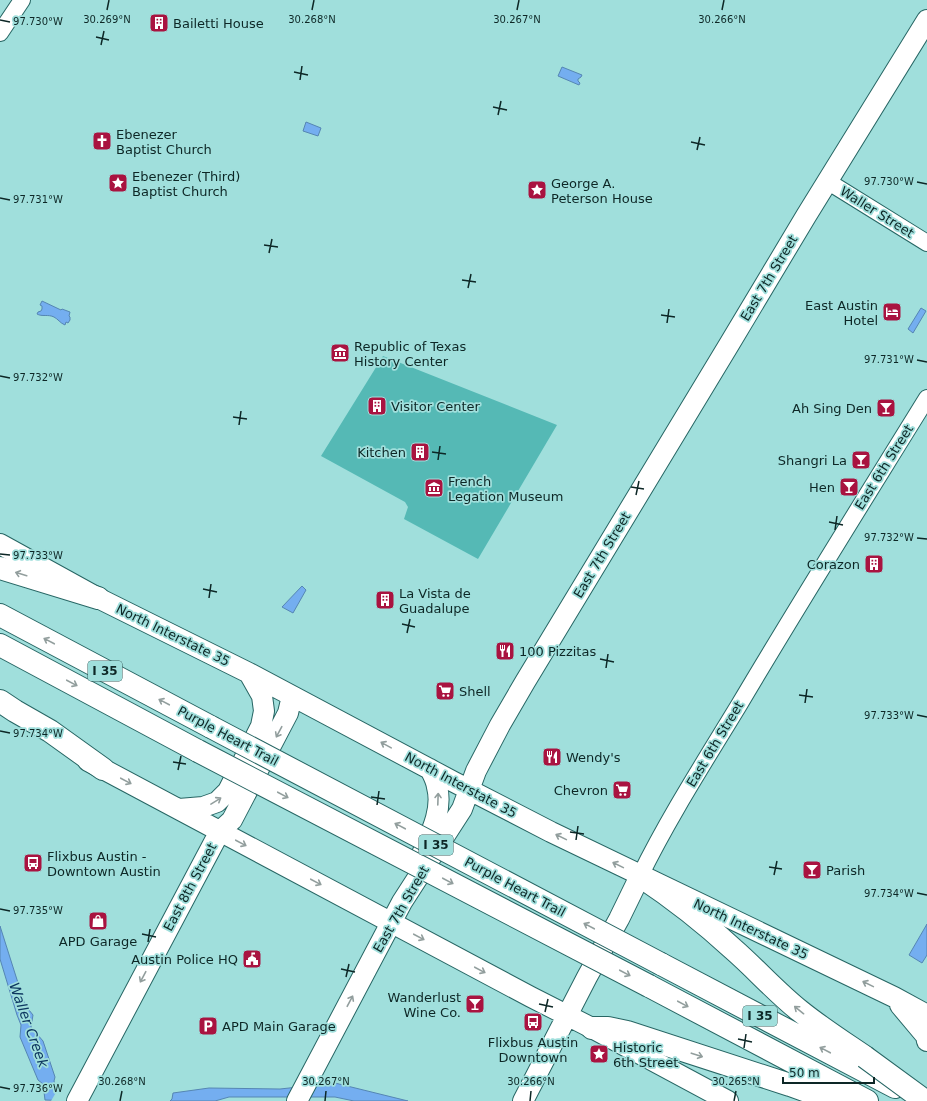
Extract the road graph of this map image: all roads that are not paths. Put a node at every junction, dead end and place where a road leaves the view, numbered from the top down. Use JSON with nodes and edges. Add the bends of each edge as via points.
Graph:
{"nodes":[{"id":1,"x":22,"y":0,"type":"edge"},
{"id":2,"x":927,"y":20,"type":"edge"},
{"id":3,"x":0,"y":33,"type":"edge"},
{"id":4,"x":827,"y":181,"type":"junction"},
{"id":5,"x":927,"y":244,"type":"edge"},
{"id":6,"x":927,"y":398,"type":"edge"},
{"id":7,"x":0,"y":544,"type":"edge"},
{"id":8,"x":0,"y":568,"type":"edge"},
{"id":9,"x":98,"y":598,"type":"junction"},
{"id":10,"x":0,"y":616,"type":"edge"},
{"id":11,"x":0,"y":645,"type":"edge"},
{"id":12,"x":249,"y":673,"type":"junction"},
{"id":13,"x":292,"y":696,"type":"junction"},
{"id":14,"x":0,"y":701,"type":"edge"},
{"id":15,"x":0,"y":714,"type":"edge"},
{"id":16,"x":103,"y":769,"type":"junction"},
{"id":17,"x":430,"y":769,"type":"junction"},
{"id":18,"x":470,"y":790,"type":"junction"},
{"id":19,"x":179,"y":809,"type":"junction"},
{"id":20,"x":220,"y":831,"type":"junction"},
{"id":21,"x":640,"y":876,"type":"junction"},
{"id":22,"x":402,"y":902,"type":"junction"},
{"id":23,"x":392,"y":922,"type":"junction"},
{"id":24,"x":894,"y":997,"type":"junction"},
{"id":25,"x":568,"y":1016,"type":"junction"},
{"id":26,"x":927,"y":1016,"type":"edge"},
{"id":27,"x":592,"y":1028,"type":"junction"},
{"id":28,"x":927,"y":1042,"type":"edge"},
{"id":29,"x":862,"y":1063,"type":"junction"},
{"id":30,"x":927,"y":1093,"type":"edge"},
{"id":31,"x":77,"y":1101,"type":"edge"},
{"id":32,"x":297,"y":1101,"type":"edge"},
{"id":33,"x":523,"y":1101,"type":"edge"},
{"id":34,"x":728,"y":1101,"type":"edge"},
{"id":35,"x":834,"y":1101,"type":"edge"},
{"id":36,"x":867,"y":1101,"type":"edge"},
{"id":37,"x":924,"y":1101,"type":"edge"}],
"edges":[{"from":1,"to":3,"type":"street"},
{"from":2,"to":4,"type":"main road","name":"East 7th Street"},
{"from":4,"to":5,"type":"street","name":"Waller Street"},
{"from":4,"to":18,"type":"main road","name":"East 7th Street","via":[[525,682],[476,771]]},
{"from":6,"to":21,"type":"street","name":"East 6th Street","via":[[695,777]]},
{"from":7,"to":9,"type":"main road","name":"North Interstate 35"},
{"from":9,"to":8,"type":"highway","one_way":true},
{"from":9,"to":12,"type":"main road","name":"North Interstate 35"},
{"from":29,"to":10,"type":"highway","name":"Purple Heart Trail","number":"I 35","one_way":true,"bridge":true,"via":[[661,964]]},
{"from":11,"to":36,"type":"highway","name":"Purple Heart Trail","number":"I 35","one_way":true,"bridge":true},
{"from":12,"to":13,"type":"main road","name":"North Interstate 35"},
{"from":19,"to":12,"type":"main road","one_way":true,"via":[[203,807],[217,802],[228,790],[261,726],[264,712],[262,696]]},
{"from":17,"to":13,"type":"main road","name":"North Interstate 35","one_way":true},
{"from":13,"to":20,"type":"main road","name":"East 8th Street","one_way":true,"via":[[288,713],[232,820]]},
{"from":14,"to":16,"type":"highway","via":[[50,731]]},
{"from":15,"to":16,"type":"main road"},
{"from":16,"to":19,"type":"main road","one_way":true},
{"from":17,"to":18,"type":"main road","name":"North Interstate 35"},
{"from":22,"to":17,"type":"main road","one_way":true,"via":[[437,813],[438,787]]},
{"from":21,"to":18,"type":"main road","name":"North Interstate 35","one_way":true},
{"from":18,"to":22,"type":"main road","name":"East 7th Street","via":[[462,809]]},
{"from":19,"to":20,"type":"main road"},
{"from":20,"to":23,"type":"main road","one_way":true},
{"from":20,"to":31,"type":"main road","name":"East 8th Street","one_way":true},
{"from":24,"to":21,"type":"main road","name":"North Interstate 35","one_way":true},
{"from":21,"to":25,"type":"main road","name":"East 6th Street"},
{"from":29,"to":21,"type":"highway","one_way":true,"via":[[837,1039],[799,1011],[700,919]]},
{"from":22,"to":23,"type":"main road","name":"East 7th Street"},
{"from":23,"to":25,"type":"main road","one_way":true},
{"from":32,"to":23,"type":"main road","name":"East 7th Street","one_way":true},
{"from":24,"to":26,"type":"main road","name":"North Interstate 35"},
{"from":24,"to":28,"type":"main road","via":[[926,1036]]},
{"from":25,"to":27,"type":"main road"},
{"from":25,"to":33,"type":"main road","name":"East 6th Street"},
{"from":27,"to":34,"type":"main road"},
{"from":27,"to":35,"type":"highway","one_way":true,"via":[[627,1032]]},
{"from":29,"to":37,"type":"highway","bridge":true},
{"from":30,"to":37,"type":"main road"}]}
